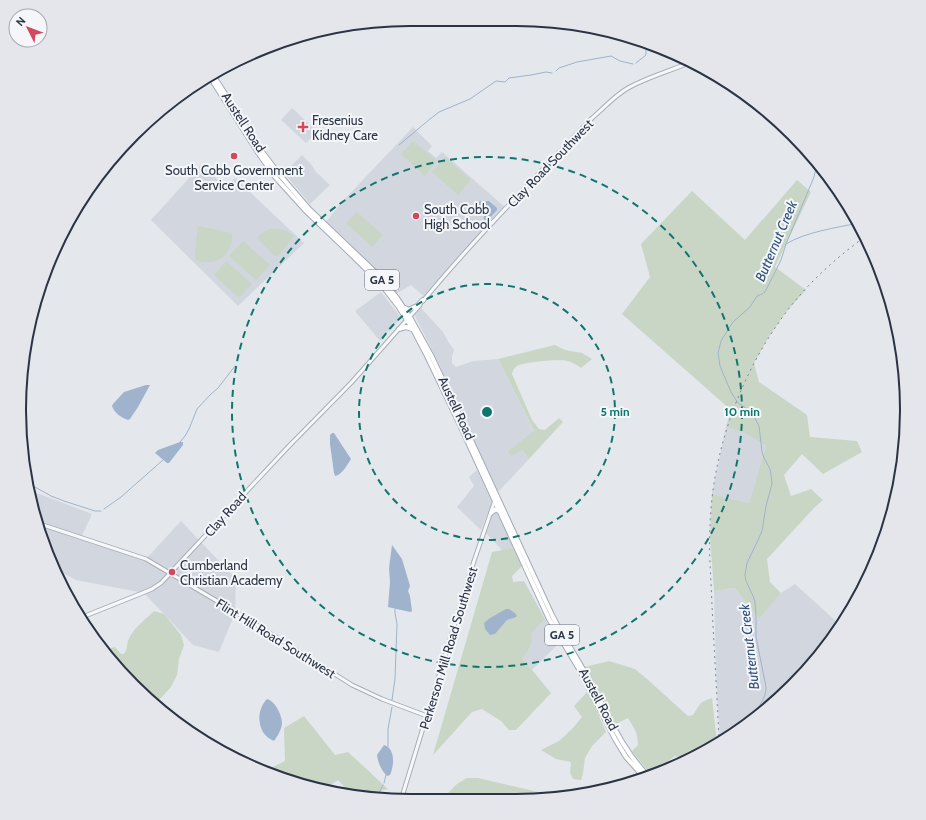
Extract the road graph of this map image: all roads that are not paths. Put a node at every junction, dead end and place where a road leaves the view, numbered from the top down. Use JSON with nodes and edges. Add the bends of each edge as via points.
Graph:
{"nodes":[{"id":1,"x":684,"y":65,"type":"edge"},
{"id":2,"x":215,"y":79,"type":"edge"},
{"id":3,"x":212,"y":81,"type":"edge"},
{"id":4,"x":424,"y":300,"type":"junction"},
{"id":5,"x":403,"y":307,"type":"junction"},
{"id":6,"x":409,"y":318,"type":"junction"},
{"id":7,"x":399,"y":329,"type":"junction"},
{"id":8,"x":413,"y":329,"type":"junction"},
{"id":9,"x":351,"y":382,"type":"joint"},
{"id":10,"x":497,"y":496,"type":"junction"},
{"id":11,"x":495,"y":501,"type":"junction"},
{"id":12,"x":500,"y":511,"type":"junction"},
{"id":13,"x":490,"y":512,"type":"junction"},
{"id":14,"x":44,"y":525,"type":"edge"},
{"id":15,"x":170,"y":574,"type":"junction"},
{"id":16,"x":86,"y":616,"type":"edge"},
{"id":17,"x":427,"y":716,"type":"junction"},
{"id":18,"x":644,"y":772,"type":"edge"},
{"id":19,"x":640,"y":774,"type":"edge"},
{"id":20,"x":403,"y":794,"type":"edge"}],
"edges":[{"from":1,"to":4,"type":"street","name":"Clay Road Southwest","via":[[628,88],[590,119]]},
{"from":2,"to":5,"type":"main road","name":"Austell Road","number":"GA 5","via":[[279,174],[310,209],[376,273]]},
{"from":3,"to":6,"type":"main road","name":"Austell Road","number":"GA 5","via":[[276,178],[306,211],[372,274]]},
{"from":4,"to":5,"type":"main road","via":[[411,309]]},
{"from":4,"to":6,"type":"street","name":"Clay Road Southwest"},
{"from":5,"to":6,"type":"main road","name":"Austell Road","number":"GA 5"},
{"from":6,"to":7,"type":"street","name":"Clay Road Southwest"},
{"from":6,"to":8,"type":"main road","name":"Austell Road","number":"GA 5"},
{"from":6,"to":10,"type":"main road","name":"Austell Road","number":"GA 5","via":[[432,355]]},
{"from":7,"to":8,"type":"main road"},
{"from":7,"to":9,"type":"street","name":"Clay Road Southwest"},
{"from":8,"to":11,"type":"main road","name":"Austell Road","number":"GA 5"},
{"from":9,"to":15,"type":"street","name":"Clay Road"},
{"from":10,"to":11,"type":"street","name":"Perkerson Mill Road Southwest"},
{"from":10,"to":18,"type":"main road","name":"Austell Road","number":"GA 5","via":[[560,631],[614,729]]},
{"from":11,"to":12,"type":"main road","name":"Austell Road","number":"GA 5"},
{"from":11,"to":13,"type":"street","name":"Perkerson Mill Road Southwest"},
{"from":12,"to":13,"type":"main road","via":[[496,509]]},
{"from":12,"to":19,"type":"main road","name":"Austell Road","number":"GA 5","via":[[549,619],[579,669],[618,744]]},
{"from":13,"to":17,"type":"street","name":"Perkerson Mill Road Southwest"},
{"from":14,"to":15,"type":"street","name":"Flint Hill Road Southwest","via":[[142,558]]},
{"from":15,"to":16,"type":"street","name":"Clay Road","via":[[152,589]]},
{"from":15,"to":17,"type":"street","name":"Flint Hill Road Southwest","via":[[352,685]]},
{"from":17,"to":20,"type":"street","name":"Perkerson Mill Road Southwest"}]}
